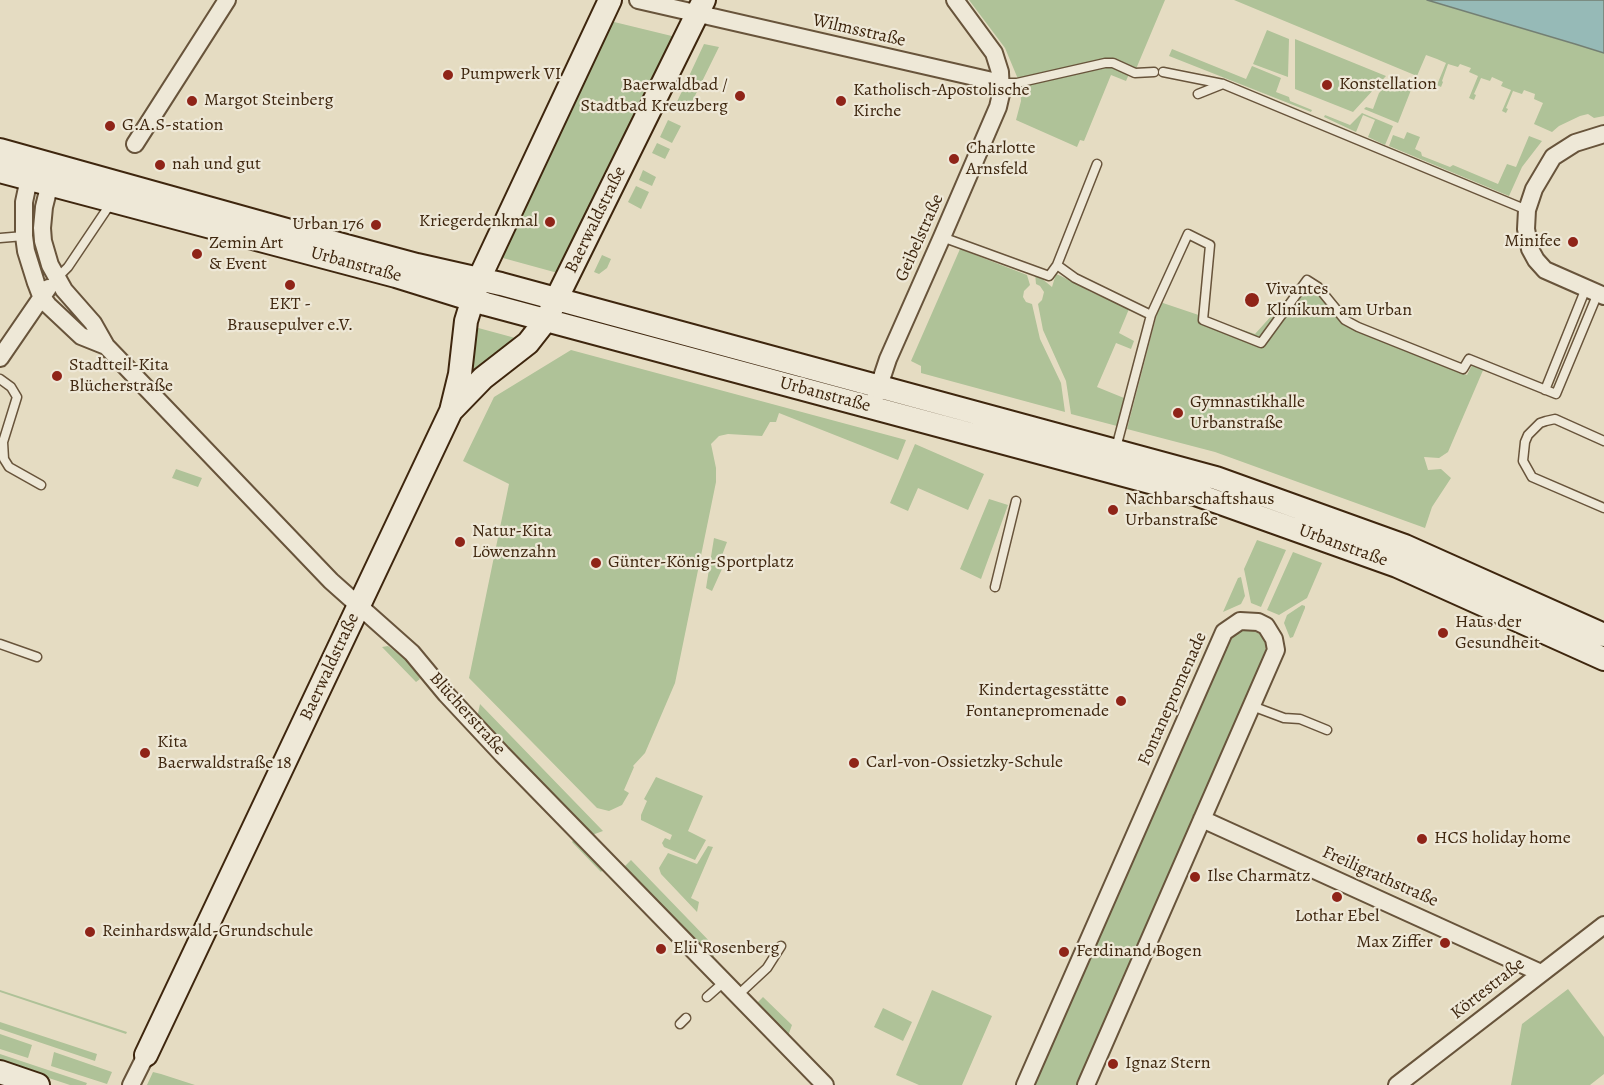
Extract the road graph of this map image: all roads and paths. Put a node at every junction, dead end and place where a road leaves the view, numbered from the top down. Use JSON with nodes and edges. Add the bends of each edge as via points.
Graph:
{"nodes":[{"id":1,"x":227,"y":0,"type":"edge"},
{"id":2,"x":610,"y":0,"type":"edge"},
{"id":3,"x":638,"y":0,"type":"edge"},
{"id":4,"x":955,"y":0,"type":"edge"},
{"id":5,"x":700,"y":7,"type":"edge"},
{"id":6,"x":1161,"y":72,"type":"junction"},
{"id":7,"x":1001,"y":83,"type":"junction"},
{"id":8,"x":1172,"y":83,"type":"dead end"},
{"id":9,"x":1222,"y":84,"type":"junction"},
{"id":10,"x":1198,"y":94,"type":"dead end"},
{"id":11,"x":1604,"y":134,"type":"edge"},
{"id":12,"x":135,"y":144,"type":"dead end"},
{"id":13,"x":0,"y":150,"type":"edge"},
{"id":14,"x":1097,"y":164,"type":"dead end"},
{"id":15,"x":0,"y":171,"type":"edge"},
{"id":16,"x":42,"y":172,"type":"junction"},
{"id":17,"x":112,"y":201,"type":"junction"},
{"id":18,"x":149,"y":201,"type":"junction"},
{"id":19,"x":1527,"y":210,"type":"junction"},
{"id":20,"x":24,"y":236,"type":"junction"},
{"id":21,"x":942,"y":237,"type":"junction"},
{"id":22,"x":0,"y":238,"type":"edge"},
{"id":23,"x":1057,"y":265,"type":"junction"},
{"id":24,"x":57,"y":278,"type":"junction"},
{"id":25,"x":475,"y":289,"type":"junction"},
{"id":26,"x":1596,"y":292,"type":"edge"},
{"id":27,"x":41,"y":296,"type":"junction"},
{"id":28,"x":558,"y":299,"type":"junction"},
{"id":29,"x":1151,"y":315,"type":"junction"},
{"id":30,"x":546,"y":320,"type":"junction"},
{"id":31,"x":661,"y":339,"type":"junction"},
{"id":32,"x":106,"y":346,"type":"junction"},
{"id":33,"x":0,"y":358,"type":"edge"},
{"id":34,"x":0,"y":379,"type":"edge"},
{"id":35,"x":1545,"y":390,"type":"junction"},
{"id":36,"x":876,"y":397,"type":"junction"},
{"id":37,"x":451,"y":411,"type":"junction"},
{"id":38,"x":936,"y":413,"type":"junction"},
{"id":39,"x":1604,"y":441,"type":"edge"},
{"id":40,"x":1116,"y":450,"type":"junction"},
{"id":41,"x":41,"y":486,"type":"dead end"},
{"id":42,"x":1016,"y":501,"type":"dead end"},
{"id":43,"x":1604,"y":508,"type":"edge"},
{"id":44,"x":1364,"y":541,"type":"junction"},
{"id":45,"x":995,"y":587,"type":"dead end"},
{"id":46,"x":359,"y":605,"type":"junction"},
{"id":47,"x":1604,"y":635,"type":"edge"},
{"id":48,"x":0,"y":644,"type":"edge"},
{"id":49,"x":37,"y":657,"type":"dead end"},
{"id":50,"x":1604,"y":659,"type":"edge"},
{"id":51,"x":1252,"y":706,"type":"junction"},
{"id":52,"x":1327,"y":730,"type":"dead end"},
{"id":53,"x":1202,"y":819,"type":"junction"},
{"id":54,"x":1604,"y":925,"type":"edge"},
{"id":55,"x":781,"y":946,"type":"dead end"},
{"id":56,"x":1541,"y":973,"type":"junction"},
{"id":57,"x":724,"y":981,"type":"junction"},
{"id":58,"x":738,"y":995,"type":"junction"},
{"id":59,"x":707,"y":998,"type":"dead end"},
{"id":60,"x":146,"y":1055,"type":"joint"},
{"id":61,"x":0,"y":1072,"type":"edge"},
{"id":62,"x":38,"y":1085,"type":"edge"},
{"id":63,"x":131,"y":1085,"type":"edge"},
{"id":64,"x":825,"y":1085,"type":"edge"},
{"id":65,"x":1025,"y":1085,"type":"edge"},
{"id":66,"x":1086,"y":1085,"type":"edge"},
{"id":67,"x":1397,"y":1085,"type":"edge"}],
"edges":[{"from":1,"to":12,"type":"street"},
{"from":2,"to":25,"type":"main road","name":"Baerwaldstraße"},
{"from":3,"to":5,"type":"street","name":"Wilmsstraße"},
{"from":4,"to":7,"type":"street","via":[[994,53]]},
{"from":5,"to":7,"type":"street","name":"Wilmsstraße"},
{"from":5,"to":28,"type":"main road","name":"Baerwaldstraße"},
{"from":6,"to":7,"type":"lane","via":[[1135,73],[1105,63],[1017,83]]},
{"from":6,"to":8,"type":"lane"},
{"from":6,"to":9,"type":"lane"},
{"from":7,"to":21,"type":"street","name":"Geibelstraße","via":[[998,107]]},
{"from":9,"to":10,"type":"lane"},
{"from":9,"to":19,"type":"lane"},
{"from":11,"to":19,"type":"street","via":[[1560,151],[1537,181]]},
{"from":13,"to":16,"type":"main road"},
{"from":14,"to":23,"type":"lane"},
{"from":15,"to":16,"type":"main road"},
{"from":16,"to":17,"type":"main road","name":"Urbanstraße"},
{"from":16,"to":18,"type":"main road","name":"Urbanstraße"},
{"from":16,"to":20,"type":"street","name":"Blücherstraße","via":[[24,202]]},
{"from":16,"to":24,"type":"street","name":"Blücherstraße","via":[[43,234]]},
{"from":17,"to":18,"type":"main road","name":"Urbanstraße"},
{"from":17,"to":24,"type":"lane"},
{"from":18,"to":25,"type":"main road","name":"Urbanstraße"},
{"from":19,"to":26,"type":"street","via":[[1527,239],[1536,260],[1545,270]]},
{"from":20,"to":22,"type":"lane"},
{"from":20,"to":27,"type":"street","name":"Blücherstraße"},
{"from":21,"to":23,"type":"lane","via":[[1049,276]]},
{"from":21,"to":36,"type":"street","name":"Geibelstraße","via":[[888,359]]},
{"from":23,"to":29,"type":"lane","via":[[1075,279]]},
{"from":24,"to":27,"type":"street"},
{"from":24,"to":32,"type":"street","name":"Blücherstraße"},
{"from":25,"to":28,"type":"main road","name":"Urbanstraße"},
{"from":25,"to":30,"type":"main road","name":"Urbanstraße"},
{"from":25,"to":37,"type":"main road","name":"Baerwaldstraße"},
{"from":26,"to":35,"type":"lane"},
{"from":26,"to":35,"type":"lane","via":[[1556,394]]},
{"from":27,"to":32,"type":"street","name":"Blücherstraße","via":[[81,336]]},
{"from":27,"to":33,"type":"street"},
{"from":28,"to":30,"type":"main road","name":"Baerwaldstraße"},
{"from":28,"to":31,"type":"main road","name":"Urbanstraße"},
{"from":29,"to":35,"type":"lane","via":[[1188,234],[1210,245],[1203,320],[1261,343],[1308,280],[1345,320],[1359,327],[1463,369],[1469,359]]},
{"from":29,"to":40,"type":"lane"},
{"from":30,"to":31,"type":"main road","name":"Urbanstraße"},
{"from":30,"to":37,"type":"main road","name":"Baerwaldstraße","via":[[528,343],[483,378]]},
{"from":31,"to":36,"type":"main road","name":"Urbanstraße"},
{"from":32,"to":46,"type":"street","name":"Blücherstraße"},
{"from":34,"to":41,"type":"lane","via":[[17,397],[3,442],[4,459],[9,467]]},
{"from":36,"to":38,"type":"main road","name":"Urbanstraße"},
{"from":37,"to":46,"type":"main road","name":"Baerwaldstraße"},
{"from":38,"to":40,"type":"main road","name":"Urbanstraße"},
{"from":38,"to":44,"type":"main road","name":"Urbanstraße","via":[[1198,495]]},
{"from":39,"to":43,"type":"lane","via":[[1554,419],[1540,423],[1528,435],[1523,461],[1532,477]]},
{"from":40,"to":44,"type":"main road","name":"Urbanstraße","via":[[1216,478]]},
{"from":42,"to":45,"type":"lane"},
{"from":44,"to":47,"type":"main road","name":"Urbanstraße","via":[[1422,552]]},
{"from":44,"to":50,"type":"main road","name":"Urbanstraße","via":[[1413,572]]},
{"from":46,"to":57,"type":"street","name":"Blücherstraße","via":[[412,653],[502,754]]},
{"from":46,"to":60,"type":"main road","name":"Baerwaldstraße"},
{"from":48,"to":49,"type":"lane"},
{"from":51,"to":52,"type":"lane"},
{"from":51,"to":53,"type":"street","name":"Fontanepromenade"},
{"from":51,"to":65,"type":"street","name":"Fontanepromenade","via":[[1276,650],[1275,639],[1266,626],[1250,620],[1240,621],[1224,632]]},
{"from":53,"to":56,"type":"street","name":"Freiligrathstraße"},
{"from":53,"to":66,"type":"street","name":"Fontanepromenade"},
{"from":54,"to":56,"type":"street","name":"Körtestraße"},
{"from":55,"to":58,"type":"lane","via":[[767,968]]},
{"from":56,"to":67,"type":"street","name":"Körtestraße"},
{"from":57,"to":58,"type":"street","name":"Blücherstraße"},
{"from":57,"to":59,"type":"lane"},
{"from":58,"to":64,"type":"street","name":"Blücherstraße"},
{"from":60,"to":63,"type":"street","name":"Baerwaldstraße"},
{"from":61,"to":62,"type":"main road"}]}
